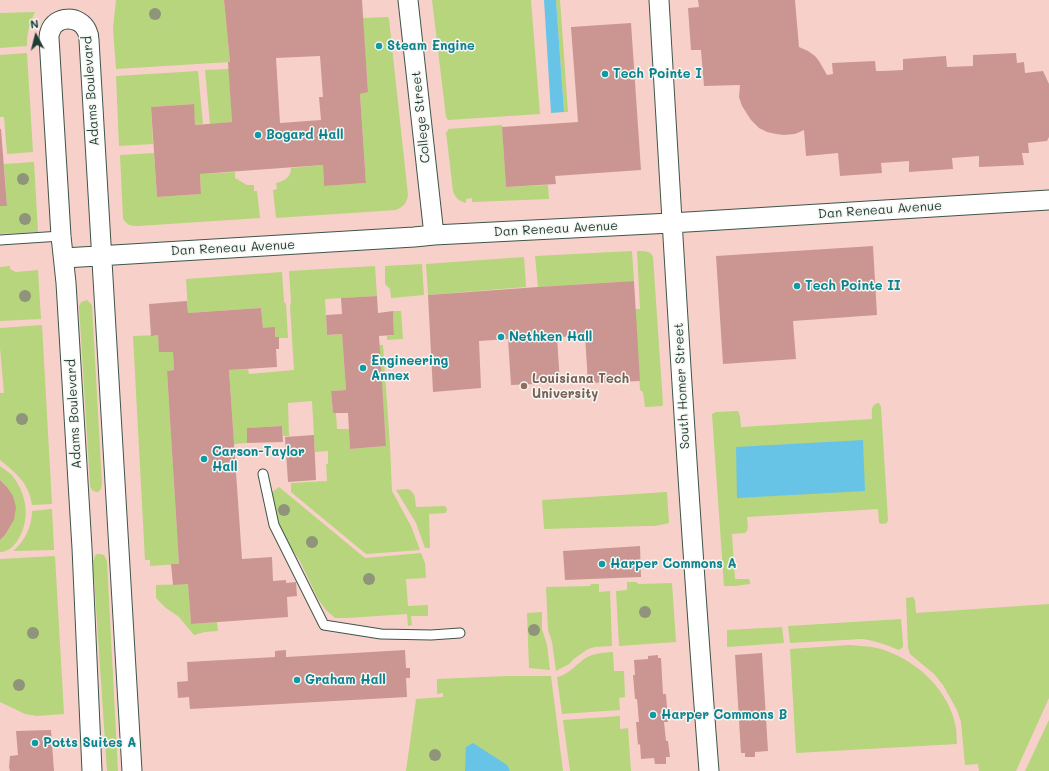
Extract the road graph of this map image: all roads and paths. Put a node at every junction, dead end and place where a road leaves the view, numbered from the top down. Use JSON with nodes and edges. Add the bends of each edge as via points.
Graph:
{"nodes":[{"id":1,"x":408,"y":0,"type":"edge"},
{"id":2,"x":659,"y":0,"type":"edge"},
{"id":3,"x":1049,"y":200,"type":"edge"},
{"id":4,"x":672,"y":223,"type":"junction"},
{"id":5,"x":434,"y":235,"type":"junction"},
{"id":6,"x":62,"y":236,"type":"junction"},
{"id":7,"x":0,"y":240,"type":"edge"},
{"id":8,"x":101,"y":256,"type":"junction"},
{"id":9,"x":64,"y":258,"type":"junction"},
{"id":10,"x":263,"y":474,"type":"dead end"},
{"id":11,"x":460,"y":633,"type":"dead end"},
{"id":12,"x":92,"y":771,"type":"edge"},
{"id":13,"x":132,"y":771,"type":"edge"},
{"id":14,"x":709,"y":771,"type":"edge"}],
"edges":[{"from":1,"to":5,"type":"street","name":"College Street"},
{"from":2,"to":4,"type":"street","name":"South Homer Street"},
{"from":3,"to":4,"type":"street","name":"Dan Reneau Avenue"},
{"from":4,"to":5,"type":"street","name":"Dan Reneau Avenue"},
{"from":4,"to":14,"type":"street","name":"South Homer Street","via":[[695,598]]},
{"from":5,"to":8,"type":"street","name":"Dan Reneau Avenue"},
{"from":6,"to":7,"type":"lane"},
{"from":6,"to":8,"type":"street","name":"Adams Boulevard","via":[[49,38],[55,24],[69,18],[82,24],[89,40]]},
{"from":6,"to":9,"type":"street","name":"Adams Boulevard"},
{"from":8,"to":9,"type":"street","name":"Dan Reneau Avenue"},
{"from":8,"to":13,"type":"street","name":"Adams Boulevard"},
{"from":9,"to":12,"type":"street","name":"Adams Boulevard"},
{"from":10,"to":11,"type":"lane","via":[[274,525],[324,626],[381,634]]}]}
